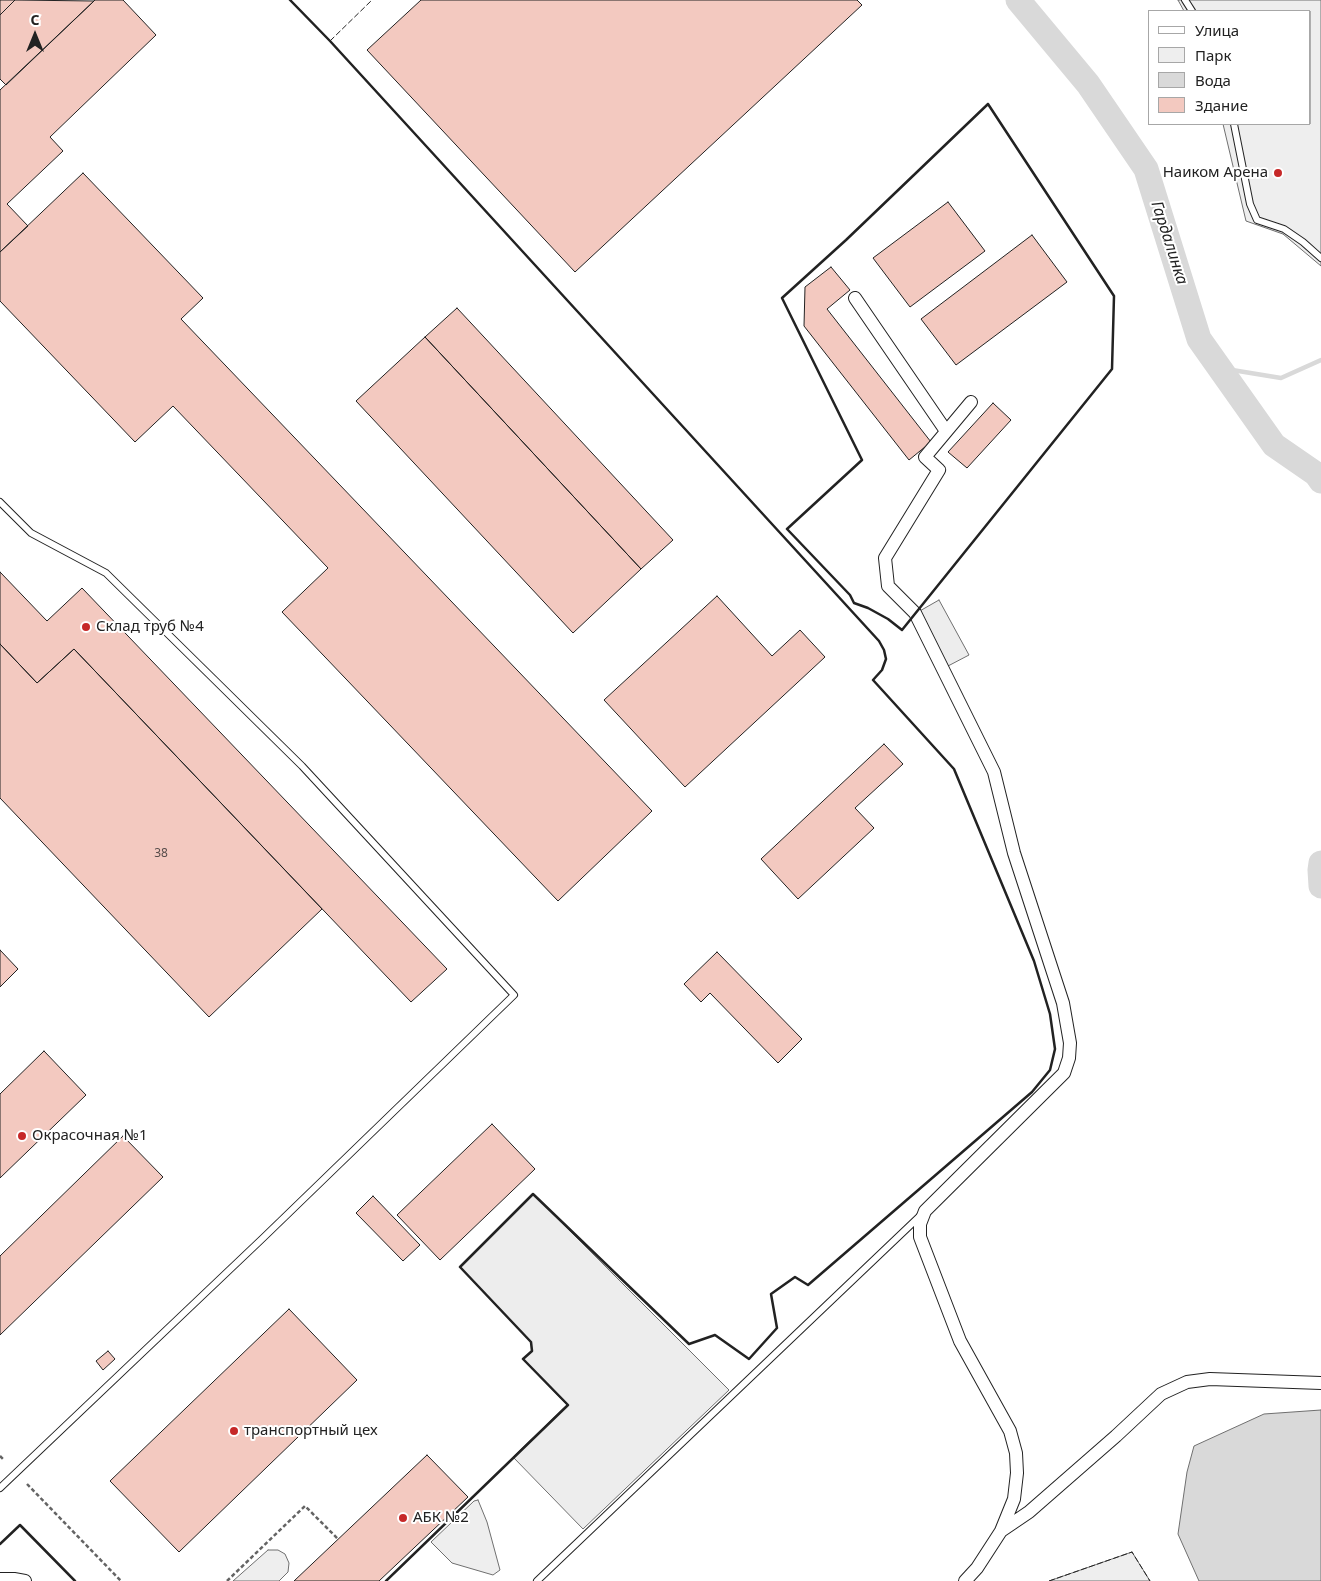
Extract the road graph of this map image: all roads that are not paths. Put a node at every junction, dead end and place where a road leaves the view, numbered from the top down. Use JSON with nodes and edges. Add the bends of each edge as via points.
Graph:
{"nodes":[{"id":1,"x":1234,"y":125,"type":"edge"},
{"id":2,"x":1321,"y":258,"type":"edge"},
{"id":3,"x":854,"y":298,"type":"dead end"},
{"id":4,"x":970,"y":402,"type":"dead end"},
{"id":5,"x":946,"y":431,"type":"junction"},
{"id":6,"x":0,"y":502,"type":"edge"},
{"id":7,"x":925,"y":1211,"type":"junction"},
{"id":8,"x":1321,"y":1383,"type":"edge"},
{"id":9,"x":0,"y":1488,"type":"edge"},
{"id":10,"x":1000,"y":1532,"type":"junction"},
{"id":11,"x":0,"y":1579,"type":"edge"},
{"id":12,"x":25,"y":1581,"type":"edge"},
{"id":13,"x":537,"y":1581,"type":"edge"},
{"id":14,"x":965,"y":1581,"type":"edge"}],
"edges":[{"from":1,"to":2,"type":"lane","via":[[1250,204],[1257,220],[1284,229]]},
{"from":3,"to":5,"type":"street"},
{"from":4,"to":5,"type":"street"},
{"from":5,"to":7,"type":"street","via":[[925,457],[938,470],[885,558],[888,586],[915,613],[994,772],[1014,853],[1063,1003],[1070,1044],[1064,1073]]},
{"from":6,"to":9,"type":"lane","via":[[31,534],[106,574],[302,766],[514,996]]},
{"from":7,"to":10,"type":"street","via":[[920,1237],[960,1341],[1010,1431],[1016,1453],[1014,1499]]},
{"from":7,"to":13,"type":"lane"},
{"from":8,"to":10,"type":"street","via":[[1210,1379],[1187,1382],[1161,1394],[1029,1512]]},
{"from":10,"to":14,"type":"street"},
{"from":11,"to":12,"type":"street"}]}
